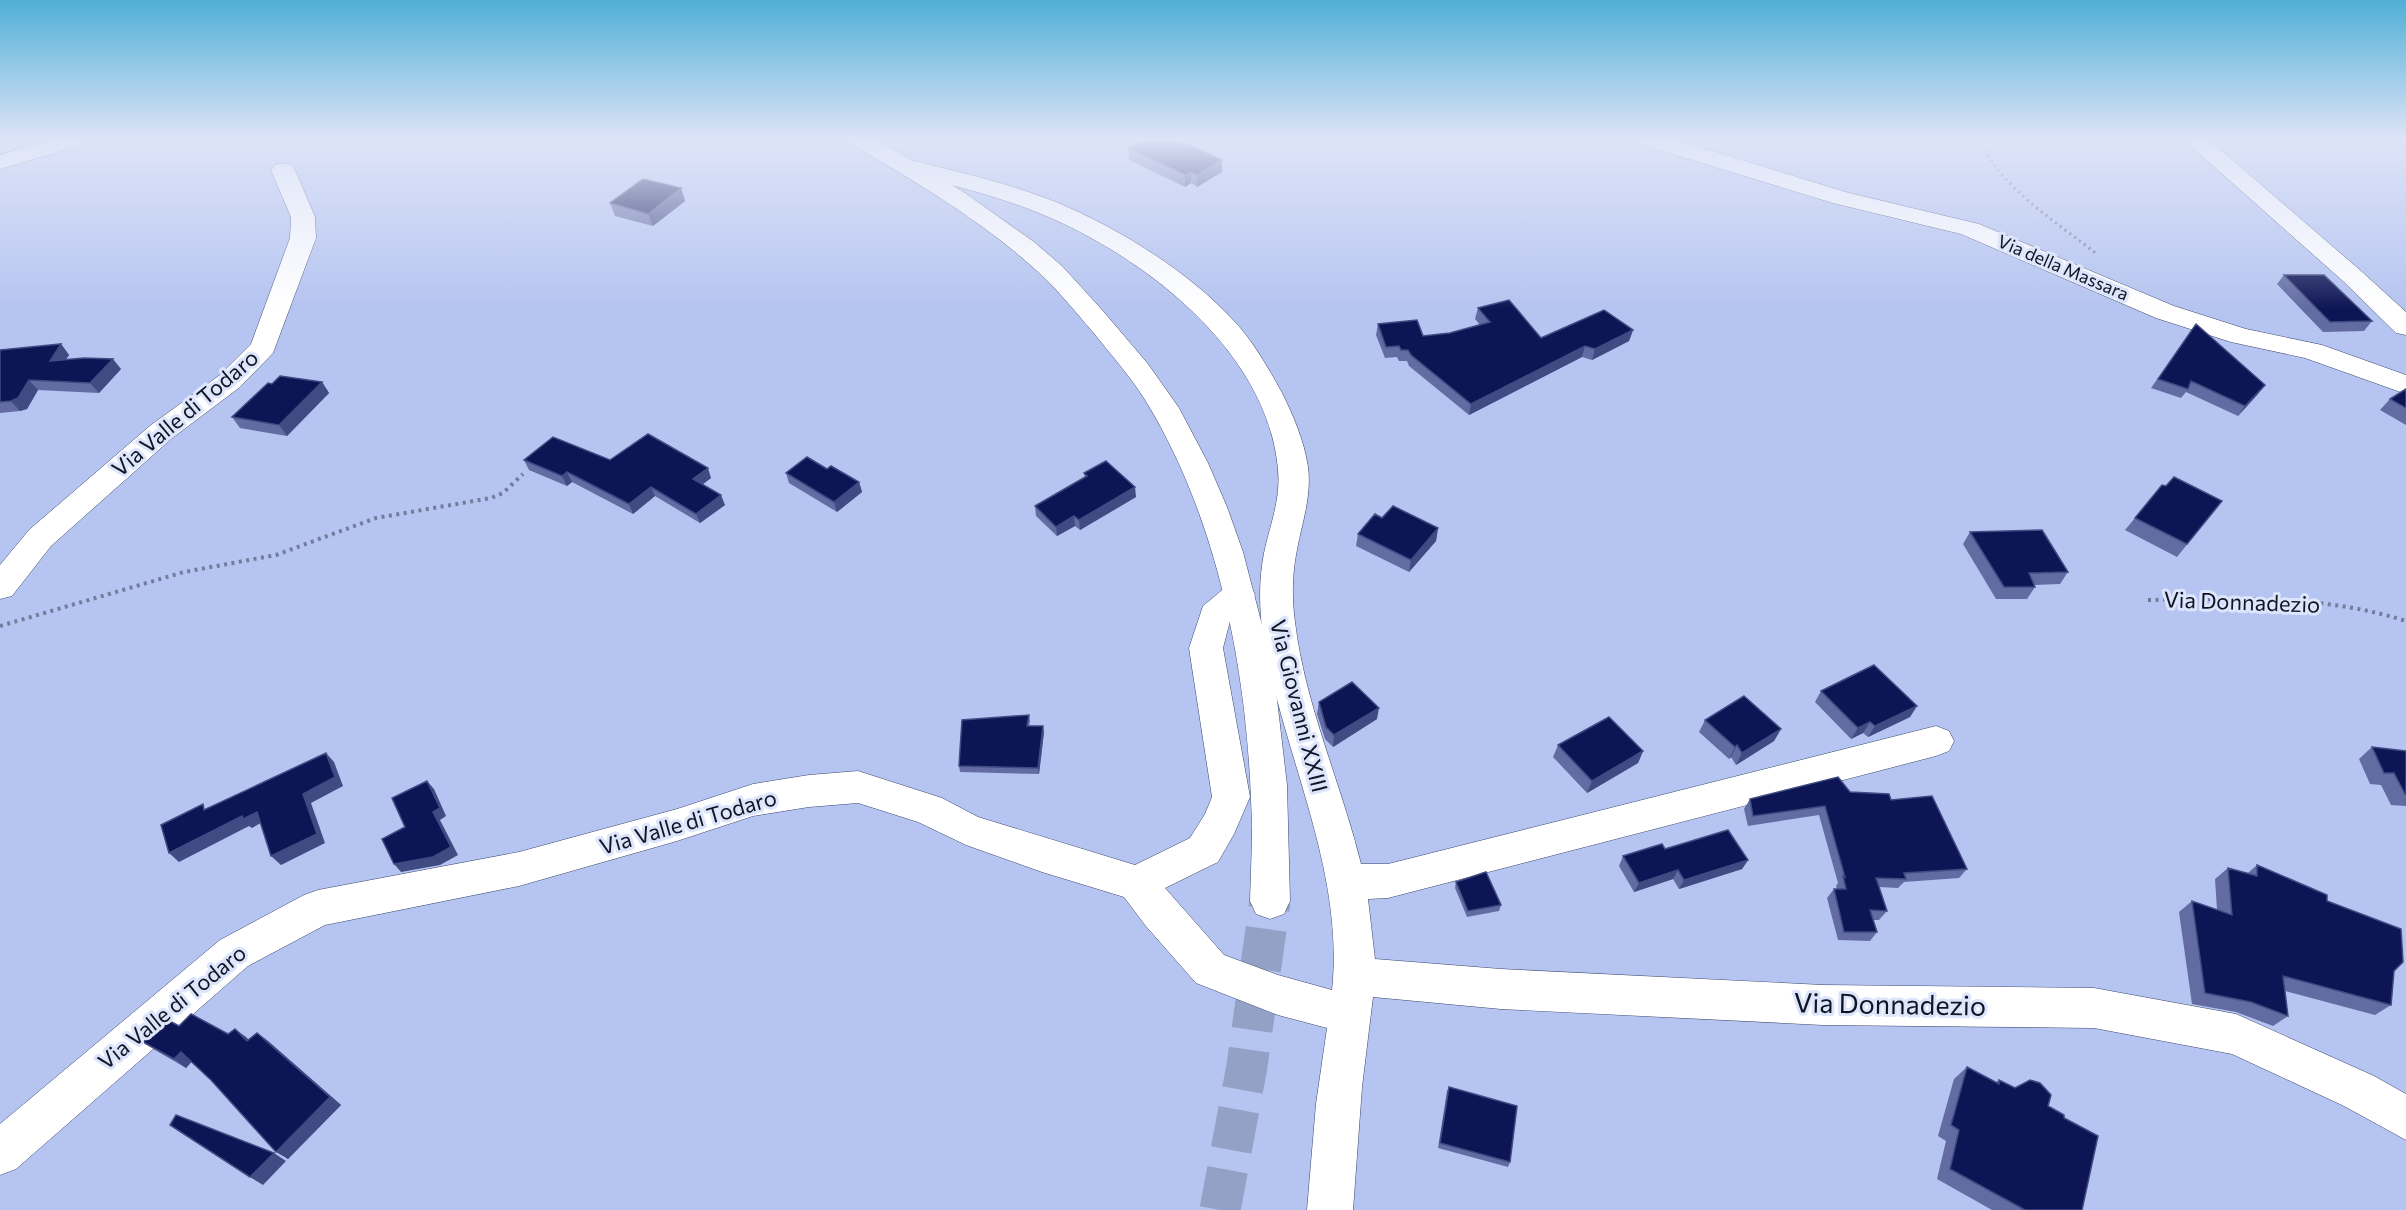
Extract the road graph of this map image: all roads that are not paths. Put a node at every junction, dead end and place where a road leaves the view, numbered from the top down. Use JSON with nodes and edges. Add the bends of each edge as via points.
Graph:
{"nodes":[{"id":1,"x":294,"y":195,"type":"edge"},
{"id":2,"x":952,"y":195,"type":"edge"},
{"id":3,"x":1012,"y":195,"type":"edge"},
{"id":4,"x":1834,"y":195,"type":"edge"},
{"id":5,"x":2259,"y":195,"type":"edge"},
{"id":6,"x":2406,"y":327,"type":"edge"},
{"id":7,"x":2406,"y":385,"type":"edge"},
{"id":8,"x":0,"y":587,"type":"edge"},
{"id":9,"x":1239,"y":595,"type":"junction"},
{"id":10,"x":1936,"y":741,"type":"dead end"},
{"id":11,"x":1347,"y":882,"type":"junction"},
{"id":12,"x":1137,"y":883,"type":"junction"},
{"id":13,"x":1270,"y":901,"type":"tunnel mouth"},
{"id":14,"x":1352,"y":996,"type":"junction"},
{"id":15,"x":2406,"y":1118,"type":"edge"},
{"id":16,"x":0,"y":1153,"type":"edge"},
{"id":17,"x":1330,"y":1210,"type":"edge"}],
"edges":[{"from":1,"to":8,"type":"street","name":"Via Valle di Todaro","via":[[303,217],[303,238],[263,347],[230,381],[161,432],[40,538]]},
{"from":2,"to":9,"type":"street","name":"Via Giovanni XXIII","via":[[988,218],[1047,267],[1142,373],[1172,420],[1205,489]]},
{"from":3,"to":11,"type":"street","name":"Via Giovanni XXIII","via":[[1102,233],[1172,278],[1223,323],[1246,353],[1271,399],[1291,453],[1293,505],[1280,555],[1275,604],[1285,663]]},
{"from":4,"to":7,"type":"street","name":"Via della Massara","via":[[1970,230],[2165,312],[2241,336],[2312,351]]},
{"from":5,"to":6,"type":"street"},
{"from":9,"to":12,"type":"street","via":[[1215,615],[1206,648],[1231,796],[1204,850]]},
{"from":9,"to":13,"type":"street","name":"Via Giovanni XXIII","via":[[1259,685],[1268,776]]},
{"from":10,"to":11,"type":"street","via":[[1388,882]]},
{"from":11,"to":14,"type":"street","name":"Via Giovanni XXIII","via":[[1354,932]]},
{"from":12,"to":14,"type":"street","name":"Via Donnadezio","via":[[1210,969],[1278,995]]},
{"from":12,"to":16,"type":"street","name":"Via Valle di Todaro","via":[[966,829],[929,809],[858,787],[753,800],[519,869],[318,908],[234,953]]},
{"from":14,"to":15,"type":"street","name":"Via Donnadezio","via":[[1501,989],[1823,1005],[2094,1008],[2236,1034],[2359,1091]]},
{"from":14,"to":17,"type":"street","name":"Via Giovanni XXIII"}]}
